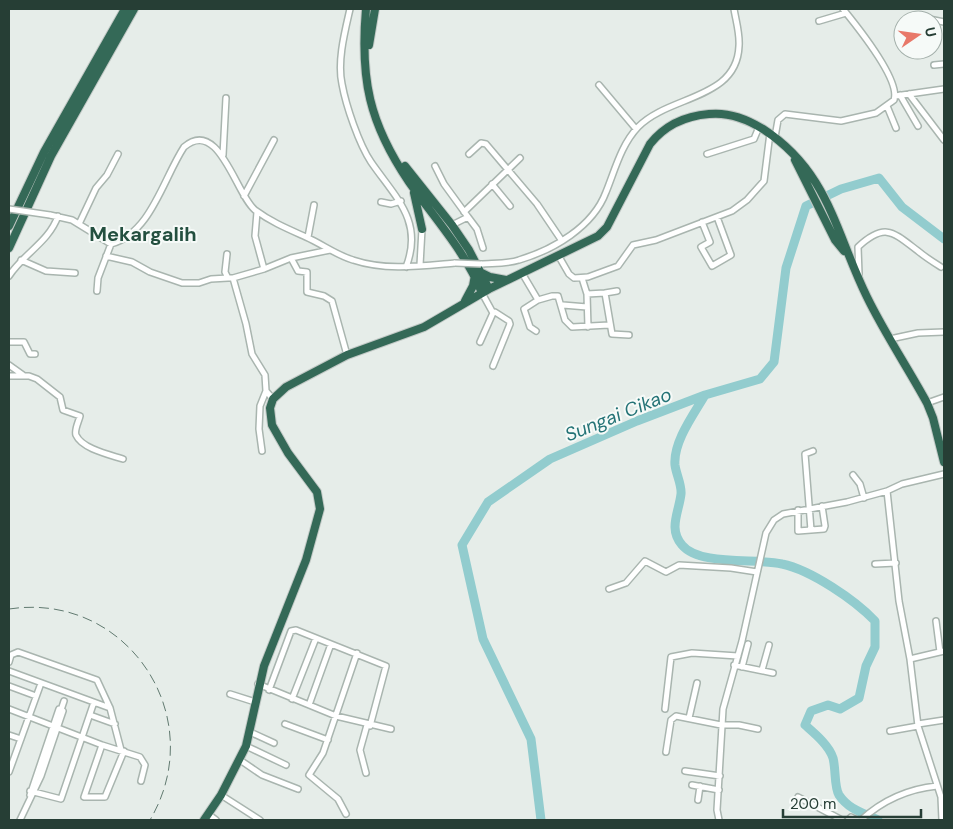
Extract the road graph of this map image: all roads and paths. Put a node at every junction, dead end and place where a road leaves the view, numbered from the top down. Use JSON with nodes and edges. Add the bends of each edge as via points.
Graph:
{"nodes":[{"id":1,"x":124,"y":9,"type":"edge"},
{"id":2,"x":134,"y":9,"type":"edge"},
{"id":3,"x":350,"y":9,"type":"edge"},
{"id":4,"x":366,"y":9,"type":"edge"},
{"id":5,"x":375,"y":9,"type":"edge"},
{"id":6,"x":734,"y":9,"type":"edge"},
{"id":7,"x":845,"y":11,"type":"edge"},
{"id":8,"x":819,"y":21,"type":"dead end"},
{"id":9,"x":944,"y":64,"type":"edge"},
{"id":10,"x":934,"y":65,"type":"dead end"},
{"id":11,"x":599,"y":85,"type":"dead end"},
{"id":12,"x":944,"y":89,"type":"edge"},
{"id":13,"x":910,"y":94,"type":"junction"},
{"id":14,"x":898,"y":96,"type":"junction"},
{"id":15,"x":226,"y":98,"type":"dead end"},
{"id":16,"x":887,"y":106,"type":"junction"},
{"id":17,"x":776,"y":126,"type":"junction"},
{"id":18,"x":918,"y":126,"type":"dead end"},
{"id":19,"x":896,"y":128,"type":"dead end"},
{"id":20,"x":636,"y":129,"type":"junction"},
{"id":21,"x":767,"y":132,"type":"junction"},
{"id":22,"x":274,"y":140,"type":"dead end"},
{"id":23,"x":944,"y":140,"type":"edge"},
{"id":24,"x":791,"y":152,"type":"junction"},
{"id":25,"x":118,"y":154,"type":"dead end"},
{"id":26,"x":469,"y":154,"type":"dead end"},
{"id":27,"x":707,"y":154,"type":"dead end"},
{"id":28,"x":223,"y":155,"type":"junction"},
{"id":29,"x":520,"y":158,"type":"dead end"},
{"id":30,"x":435,"y":166,"type":"dead end"},
{"id":31,"x":507,"y":170,"type":"junction"},
{"id":32,"x":409,"y":182,"type":"junction"},
{"id":33,"x":492,"y":184,"type":"junction"},
{"id":34,"x":244,"y":196,"type":"junction"},
{"id":35,"x":401,"y":200,"type":"junction"},
{"id":36,"x":381,"y":202,"type":"dead end"},
{"id":37,"x":314,"y":205,"type":"dead end"},
{"id":38,"x":510,"y":206,"type":"dead end"},
{"id":39,"x":9,"y":209,"type":"edge"},
{"id":40,"x":257,"y":212,"type":"junction"},
{"id":41,"x":466,"y":215,"type":"junction"},
{"id":42,"x":58,"y":216,"type":"junction"},
{"id":43,"x":717,"y":217,"type":"junction"},
{"id":44,"x":830,"y":219,"type":"junction"},
{"id":45,"x":702,"y":222,"type":"junction"},
{"id":46,"x":79,"y":224,"type":"junction"},
{"id":47,"x":452,"y":224,"type":"junction"},
{"id":48,"x":9,"y":226,"type":"edge"},
{"id":49,"x":444,"y":227,"type":"junction"},
{"id":50,"x":422,"y":229,"type":"junction"},
{"id":51,"x":308,"y":238,"type":"junction"},
{"id":52,"x":562,"y":241,"type":"junction"},
{"id":53,"x":111,"y":244,"type":"junction"},
{"id":54,"x":9,"y":248,"type":"edge"},
{"id":55,"x":482,"y":248,"type":"dead end"},
{"id":56,"x":330,"y":250,"type":"junction"},
{"id":57,"x":227,"y":254,"type":"dead end"},
{"id":58,"x":558,"y":255,"type":"junction"},
{"id":59,"x":106,"y":256,"type":"junction"},
{"id":60,"x":290,"y":258,"type":"junction"},
{"id":61,"x":21,"y":260,"type":"junction"},
{"id":62,"x":420,"y":265,"type":"junction"},
{"id":63,"x":941,"y":267,"type":"dead end"},
{"id":64,"x":406,"y":268,"type":"junction"},
{"id":65,"x":264,"y":269,"type":"junction"},
{"id":66,"x":478,"y":270,"type":"junction"},
{"id":67,"x":75,"y":273,"type":"dead end"},
{"id":68,"x":522,"y":273,"type":"junction"},
{"id":69,"x":9,"y":276,"type":"edge"},
{"id":70,"x":231,"y":278,"type":"junction"},
{"id":71,"x":582,"y":278,"type":"junction"},
{"id":72,"x":508,"y":280,"type":"junction"},
{"id":73,"x":859,"y":280,"type":"junction"},
{"id":74,"x":617,"y":290,"type":"dead end"},
{"id":75,"x":97,"y":291,"type":"dead end"},
{"id":76,"x":486,"y":291,"type":"junction"},
{"id":77,"x":605,"y":293,"type":"junction"},
{"id":78,"x":587,"y":294,"type":"junction"},
{"id":79,"x":538,"y":300,"type":"junction"},
{"id":80,"x":462,"y":304,"type":"junction"},
{"id":81,"x":562,"y":305,"type":"junction"},
{"id":82,"x":587,"y":307,"type":"junction"},
{"id":83,"x":493,"y":313,"type":"junction"},
{"id":84,"x":610,"y":325,"type":"junction"},
{"id":85,"x":588,"y":327,"type":"junction"},
{"id":86,"x":536,"y":331,"type":"dead end"},
{"id":87,"x":944,"y":332,"type":"edge"},
{"id":88,"x":629,"y":335,"type":"dead end"},
{"id":89,"x":890,"y":339,"type":"junction"},
{"id":90,"x":9,"y":342,"type":"edge"},
{"id":91,"x":480,"y":342,"type":"dead end"},
{"id":92,"x":35,"y":354,"type":"dead end"},
{"id":93,"x":347,"y":355,"type":"junction"},
{"id":94,"x":9,"y":365,"type":"edge"},
{"id":95,"x":493,"y":366,"type":"dead end"},
{"id":96,"x":9,"y":376,"type":"edge"},
{"id":97,"x":23,"y":376,"type":"junction"},
{"id":98,"x":266,"y":391,"type":"junction"},
{"id":99,"x":944,"y":397,"type":"edge"},
{"id":100,"x":273,"y":398,"type":"junction"},
{"id":101,"x":927,"y":404,"type":"junction"},
{"id":102,"x":262,"y":451,"type":"dead end"},
{"id":103,"x":813,"y":451,"type":"dead end"},
{"id":104,"x":123,"y":459,"type":"dead end"},
{"id":105,"x":944,"y":462,"type":"edge"},
{"id":106,"x":853,"y":474,"type":"dead end"},
{"id":107,"x":944,"y":474,"type":"edge"},
{"id":108,"x":887,"y":491,"type":"junction"},
{"id":109,"x":864,"y":498,"type":"junction"},
{"id":110,"x":822,"y":506,"type":"junction"},
{"id":111,"x":809,"y":509,"type":"junction"},
{"id":112,"x":798,"y":510,"type":"junction"},
{"id":113,"x":812,"y":530,"type":"junction"},
{"id":114,"x":896,"y":563,"type":"junction"},
{"id":115,"x":875,"y":564,"type":"dead end"},
{"id":116,"x":757,"y":570,"type":"junction"},
{"id":117,"x":609,"y":588,"type":"dead end"},
{"id":118,"x":936,"y":621,"type":"dead end"},
{"id":119,"x":316,"y":638,"type":"junction"},
{"id":120,"x":331,"y":644,"type":"junction"},
{"id":121,"x":748,"y":644,"type":"dead end"},
{"id":122,"x":769,"y":645,"type":"dead end"},
{"id":123,"x":942,"y":652,"type":"edge"},
{"id":124,"x":357,"y":653,"type":"junction"},
{"id":125,"x":738,"y":656,"type":"junction"},
{"id":126,"x":910,"y":659,"type":"junction"},
{"id":127,"x":9,"y":662,"type":"edge"},
{"id":128,"x":734,"y":665,"type":"junction"},
{"id":129,"x":742,"y":667,"type":"junction"},
{"id":130,"x":762,"y":670,"type":"junction"},
{"id":131,"x":9,"y":671,"type":"edge"},
{"id":132,"x":773,"y":673,"type":"dead end"},
{"id":133,"x":698,"y":683,"type":"dead end"},
{"id":134,"x":258,"y":684,"type":"junction"},
{"id":135,"x":9,"y":686,"type":"edge"},
{"id":136,"x":40,"y":686,"type":"dead end"},
{"id":137,"x":269,"y":690,"type":"junction"},
{"id":138,"x":230,"y":694,"type":"dead end"},
{"id":139,"x":36,"y":696,"type":"junction"},
{"id":140,"x":292,"y":699,"type":"junction"},
{"id":141,"x":64,"y":701,"type":"dead end"},
{"id":142,"x":255,"y":702,"type":"junction"},
{"id":143,"x":93,"y":705,"type":"dead end"},
{"id":144,"x":309,"y":706,"type":"junction"},
{"id":145,"x":110,"y":708,"type":"junction"},
{"id":146,"x":9,"y":709,"type":"edge"},
{"id":147,"x":665,"y":709,"type":"dead end"},
{"id":148,"x":90,"y":715,"type":"junction"},
{"id":149,"x":29,"y":716,"type":"junction"},
{"id":150,"x":336,"y":716,"type":"junction"},
{"id":151,"x":689,"y":718,"type":"junction"},
{"id":152,"x":944,"y":720,"type":"edge"},
{"id":153,"x":115,"y":724,"type":"junction"},
{"id":154,"x":285,"y":724,"type":"dead end"},
{"id":155,"x":369,"y":725,"type":"junction"},
{"id":156,"x":720,"y":725,"type":"junction"},
{"id":157,"x":918,"y":725,"type":"junction"},
{"id":158,"x":55,"y":726,"type":"junction"},
{"id":159,"x":391,"y":729,"type":"dead end"},
{"id":160,"x":758,"y":729,"type":"dead end"},
{"id":161,"x":250,"y":732,"type":"junction"},
{"id":162,"x":890,"y":732,"type":"dead end"},
{"id":163,"x":9,"y":735,"type":"edge"},
{"id":164,"x":82,"y":737,"type":"junction"},
{"id":165,"x":21,"y":739,"type":"junction"},
{"id":166,"x":328,"y":740,"type":"junction"},
{"id":167,"x":274,"y":743,"type":"dead end"},
{"id":168,"x":102,"y":745,"type":"junction"},
{"id":169,"x":246,"y":746,"type":"junction"},
{"id":170,"x":122,"y":750,"type":"junction"},
{"id":171,"x":666,"y":752,"type":"dead end"},
{"id":172,"x":11,"y":759,"type":"edge"},
{"id":173,"x":240,"y":760,"type":"junction"},
{"id":174,"x":286,"y":765,"type":"dead end"},
{"id":175,"x":685,"y":771,"type":"dead end"},
{"id":176,"x":9,"y":772,"type":"edge"},
{"id":177,"x":366,"y":773,"type":"dead end"},
{"id":178,"x":720,"y":776,"type":"junction"},
{"id":179,"x":140,"y":782,"type":"dead end"},
{"id":180,"x":692,"y":785,"type":"dead end"},
{"id":181,"x":700,"y":786,"type":"junction"},
{"id":182,"x":937,"y":786,"type":"junction"},
{"id":183,"x":298,"y":790,"type":"dead end"},
{"id":184,"x":719,"y":790,"type":"junction"},
{"id":185,"x":32,"y":792,"type":"junction"},
{"id":186,"x":221,"y":795,"type":"junction"},
{"id":187,"x":798,"y":797,"type":"dead end"},
{"id":188,"x":942,"y":797,"type":"edge"},
{"id":189,"x":698,"y":800,"type":"dead end"},
{"id":190,"x":346,"y":814,"type":"dead end"},
{"id":191,"x":206,"y":817,"type":"edge"},
{"id":192,"x":862,"y":819,"type":"edge"},
{"id":193,"x":20,"y":820,"type":"edge"},
{"id":194,"x":216,"y":820,"type":"edge"},
{"id":195,"x":260,"y":820,"type":"edge"},
{"id":196,"x":719,"y":820,"type":"edge"},
{"id":197,"x":842,"y":820,"type":"edge"},
{"id":198,"x":848,"y":820,"type":"edge"},
{"id":199,"x":857,"y":820,"type":"edge"},
{"id":200,"x":942,"y":820,"type":"edge"}],
"edges":[{"from":1,"to":48,"type":"highway","via":[[44,152]]},
{"from":2,"to":54,"type":"highway","via":[[51,156]]},
{"from":3,"to":35,"type":"street","via":[[343,47],[342,84],[368,156]]},
{"from":4,"to":32,"type":"highway","via":[[365,77],[371,109],[383,141]]},
{"from":5,"to":47,"type":"highway","via":[[368,60],[374,108],[398,156]]},
{"from":6,"to":20,"type":"street","via":[[739,34],[738,55],[725,80],[713,89],[662,109]]},
{"from":7,"to":8,"type":"street"},
{"from":7,"to":14,"type":"street","via":[[866,39]]},
{"from":9,"to":10,"type":"street"},
{"from":11,"to":20,"type":"street"},
{"from":12,"to":13,"type":"street"},
{"from":13,"to":14,"type":"street"},
{"from":13,"to":23,"type":"street"},
{"from":14,"to":16,"type":"street"},
{"from":14,"to":18,"type":"street"},
{"from":15,"to":28,"type":"street"},
{"from":16,"to":17,"type":"street","via":[[876,113],[841,121],[785,114]]},
{"from":16,"to":19,"type":"street"},
{"from":17,"to":21,"type":"street"},
{"from":17,"to":21,"type":"street"},
{"from":20,"to":52,"type":"street","via":[[618,160],[606,194],[582,226]]},
{"from":21,"to":24,"type":"highway"},
{"from":21,"to":27,"type":"street"},
{"from":21,"to":43,"type":"street","via":[[766,171],[761,185],[743,204]]},
{"from":21,"to":58,"type":"highway","via":[[736,116],[714,113],[692,117],[665,128],[642,155],[603,232]]},
{"from":22,"to":34,"type":"street"},
{"from":24,"to":44,"type":"highway"},
{"from":24,"to":44,"type":"highway","via":[[816,182]]},
{"from":25,"to":46,"type":"street","via":[[96,188]]},
{"from":26,"to":31,"type":"street","via":[[484,143]]},
{"from":28,"to":34,"type":"street"},
{"from":28,"to":53,"type":"street","via":[[209,143],[189,142],[144,220],[126,238]]},
{"from":29,"to":31,"type":"street"},
{"from":30,"to":41,"type":"street"},
{"from":31,"to":33,"type":"street"},
{"from":31,"to":52,"type":"street","via":[[538,204]]},
{"from":32,"to":49,"type":"highway"},
{"from":32,"to":50,"type":"highway","via":[[417,200]]},
{"from":33,"to":38,"type":"street"},
{"from":33,"to":41,"type":"street"},
{"from":34,"to":40,"type":"street"},
{"from":35,"to":36,"type":"street","via":[[391,204]]},
{"from":35,"to":64,"type":"street","via":[[412,238]]},
{"from":37,"to":51,"type":"street"},
{"from":39,"to":42,"type":"street","bridge":true},
{"from":40,"to":51,"type":"street"},
{"from":40,"to":65,"type":"street","via":[[255,236]]},
{"from":41,"to":47,"type":"street"},
{"from":41,"to":55,"type":"street","via":[[477,229]]},
{"from":42,"to":46,"type":"street"},
{"from":42,"to":61,"type":"street","via":[[49,235]]},
{"from":43,"to":45,"type":"street"},
{"from":43,"to":45,"type":"street","via":[[731,255],[712,266],[701,247],[710,242]]},
{"from":44,"to":73,"type":"highway"},
{"from":45,"to":71,"type":"street","via":[[656,240],[633,245],[614,268]]},
{"from":46,"to":53,"type":"street"},
{"from":47,"to":66,"type":"highway"},
{"from":49,"to":50,"type":"highway","via":[[432,220]]},
{"from":49,"to":66,"type":"highway"},
{"from":50,"to":62,"type":"street"},
{"from":51,"to":56,"type":"street"},
{"from":52,"to":66,"type":"street","via":[[517,261]]},
{"from":53,"to":59,"type":"street"},
{"from":56,"to":60,"type":"street"},
{"from":56,"to":64,"type":"street","via":[[372,265]]},
{"from":57,"to":70,"type":"street","via":[[225,272]]},
{"from":58,"to":68,"type":"highway"},
{"from":58,"to":71,"type":"street","via":[[569,274]]},
{"from":59,"to":70,"type":"street","via":[[132,262],[182,283]]},
{"from":59,"to":75,"type":"street"},
{"from":60,"to":65,"type":"street"},
{"from":60,"to":93,"type":"street","via":[[298,271],[307,272],[307,292],[332,301]]},
{"from":61,"to":67,"type":"street","via":[[46,272]]},
{"from":61,"to":69,"type":"street"},
{"from":62,"to":64,"type":"street"},
{"from":62,"to":66,"type":"street","bridge":true,"via":[[455,263]]},
{"from":63,"to":73,"type":"street","via":[[899,235],[884,231],[871,236],[858,247]]},
{"from":65,"to":70,"type":"street"},
{"from":66,"to":72,"type":"highway","via":[[490,277]]},
{"from":66,"to":76,"type":"highway"},
{"from":66,"to":80,"type":"highway"},
{"from":68,"to":72,"type":"highway"},
{"from":68,"to":79,"type":"street"},
{"from":70,"to":98,"type":"street","via":[[252,354],[265,375]]},
{"from":71,"to":78,"type":"street"},
{"from":72,"to":76,"type":"highway"},
{"from":73,"to":89,"type":"highway"},
{"from":74,"to":77,"type":"street"},
{"from":76,"to":80,"type":"highway"},
{"from":76,"to":83,"type":"street"},
{"from":77,"to":78,"type":"street"},
{"from":77,"to":84,"type":"street"},
{"from":78,"to":82,"type":"street"},
{"from":79,"to":81,"type":"street","via":[[556,295]]},
{"from":79,"to":86,"type":"street","via":[[524,309],[530,327]]},
{"from":80,"to":93,"type":"highway","via":[[416,331]]},
{"from":81,"to":82,"type":"street"},
{"from":81,"to":85,"type":"street","via":[[569,325]]},
{"from":82,"to":85,"type":"street"},
{"from":83,"to":91,"type":"street"},
{"from":83,"to":95,"type":"street","via":[[510,324]]},
{"from":84,"to":85,"type":"street"},
{"from":84,"to":88,"type":"street","via":[[612,334]]},
{"from":87,"to":89,"type":"street"},
{"from":89,"to":101,"type":"highway"},
{"from":90,"to":92,"type":"street","via":[[24,342],[30,354]]},
{"from":93,"to":100,"type":"highway","via":[[286,387]]},
{"from":94,"to":97,"type":"street"},
{"from":96,"to":97,"type":"street"},
{"from":97,"to":104,"type":"street","via":[[37,379],[58,395],[64,410],[79,414],[76,436],[96,451]]},
{"from":98,"to":100,"type":"street"},
{"from":98,"to":102,"type":"street","via":[[260,406]]},
{"from":99,"to":101,"type":"street"},
{"from":100,"to":134,"type":"highway","via":[[270,408],[272,425],[319,500],[306,560]]},
{"from":101,"to":105,"type":"highway"},
{"from":103,"to":111,"type":"street","via":[[806,454]]},
{"from":106,"to":109,"type":"street"},
{"from":107,"to":108,"type":"street"},
{"from":108,"to":109,"type":"street"},
{"from":108,"to":114,"type":"street"},
{"from":109,"to":110,"type":"street"},
{"from":110,"to":111,"type":"street"},
{"from":110,"to":113,"type":"street","via":[[825,528]]},
{"from":111,"to":112,"type":"street"},
{"from":111,"to":113,"type":"street"},
{"from":112,"to":113,"type":"street","via":[[798,531]]},
{"from":112,"to":116,"type":"street","via":[[774,520],[766,533]]},
{"from":114,"to":115,"type":"street"},
{"from":114,"to":126,"type":"street","via":[[899,601]]},
{"from":116,"to":117,"type":"street","via":[[679,565],[666,572],[645,561],[626,583]]},
{"from":116,"to":125,"type":"street"},
{"from":118,"to":123,"type":"street"},
{"from":119,"to":120,"type":"street"},
{"from":119,"to":137,"type":"street","via":[[292,630]]},
{"from":119,"to":140,"type":"street"},
{"from":120,"to":124,"type":"street"},
{"from":120,"to":144,"type":"street"},
{"from":121,"to":129,"type":"street"},
{"from":122,"to":130,"type":"street"},
{"from":123,"to":126,"type":"street"},
{"from":124,"to":150,"type":"street"},
{"from":124,"to":155,"type":"street","via":[[386,666]]},
{"from":125,"to":128,"type":"street"},
{"from":125,"to":147,"type":"street","via":[[671,656]]},
{"from":126,"to":157,"type":"street"},
{"from":127,"to":145,"type":"street","via":[[11,655],[18,652],[97,680]]},
{"from":128,"to":129,"type":"street"},
{"from":128,"to":156,"type":"street"},
{"from":129,"to":130,"type":"street"},
{"from":130,"to":132,"type":"street"},
{"from":131,"to":145,"type":"street"},
{"from":133,"to":151,"type":"street"},
{"from":134,"to":137,"type":"street"},
{"from":134,"to":142,"type":"highway"},
{"from":135,"to":139,"type":"street"},
{"from":136,"to":139,"type":"street"},
{"from":137,"to":140,"type":"street"},
{"from":138,"to":142,"type":"street"},
{"from":139,"to":149,"type":"street"},
{"from":140,"to":144,"type":"street"},
{"from":141,"to":158,"type":"street"},
{"from":142,"to":161,"type":"highway"},
{"from":143,"to":148,"type":"street"},
{"from":144,"to":150,"type":"street"},
{"from":145,"to":153,"type":"street"},
{"from":146,"to":149,"type":"street"},
{"from":148,"to":153,"type":"street"},
{"from":148,"to":164,"type":"street"},
{"from":149,"to":158,"type":"street"},
{"from":149,"to":165,"type":"street"},
{"from":150,"to":155,"type":"street"},
{"from":150,"to":166,"type":"street"},
{"from":151,"to":156,"type":"street"},
{"from":151,"to":171,"type":"street","via":[[676,716],[671,720]]},
{"from":152,"to":157,"type":"street"},
{"from":153,"to":170,"type":"street"},
{"from":154,"to":166,"type":"street"},
{"from":155,"to":159,"type":"street"},
{"from":155,"to":177,"type":"street","via":[[360,752]]},
{"from":156,"to":160,"type":"street"},
{"from":156,"to":178,"type":"street"},
{"from":157,"to":162,"type":"street"},
{"from":157,"to":182,"type":"street"},
{"from":158,"to":164,"type":"street"},
{"from":158,"to":185,"type":"street"},
{"from":161,"to":167,"type":"street"},
{"from":161,"to":169,"type":"highway"},
{"from":163,"to":165,"type":"street"},
{"from":164,"to":168,"type":"street"},
{"from":164,"to":185,"type":"street","via":[[61,799]]},
{"from":165,"to":172,"type":"street"},
{"from":166,"to":190,"type":"street","via":[[309,775],[338,799]]},
{"from":168,"to":170,"type":"street"},
{"from":168,"to":170,"type":"street","via":[[84,798],[105,797]]},
{"from":169,"to":173,"type":"highway"},
{"from":169,"to":174,"type":"street"},
{"from":170,"to":179,"type":"street","via":[[143,761]]},
{"from":172,"to":176,"type":"street"},
{"from":173,"to":183,"type":"street","via":[[262,775]]},
{"from":173,"to":186,"type":"highway"},
{"from":175,"to":178,"type":"street"},
{"from":178,"to":184,"type":"street"},
{"from":180,"to":181,"type":"street"},
{"from":181,"to":184,"type":"street"},
{"from":181,"to":189,"type":"street"},
{"from":182,"to":188,"type":"street"},
{"from":182,"to":192,"type":"street","via":[[908,790],[893,796]]},
{"from":184,"to":196,"type":"street"},
{"from":185,"to":193,"type":"street"},
{"from":186,"to":191,"type":"highway"},
{"from":186,"to":195,"type":"street"},
{"from":187,"to":197,"type":"street"},
{"from":188,"to":200,"type":"street"},
{"from":191,"to":194,"type":"street"},
{"from":198,"to":199,"type":"street"}]}
